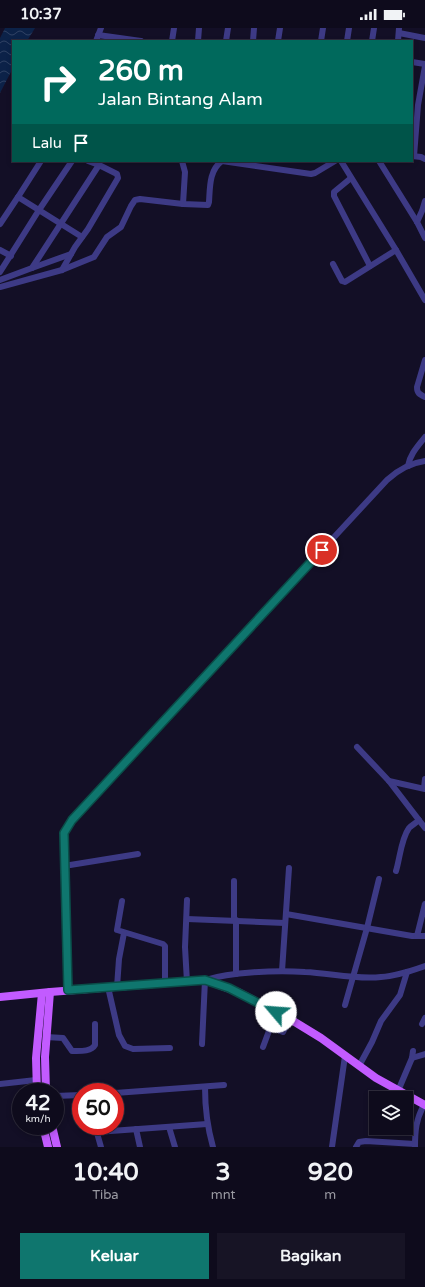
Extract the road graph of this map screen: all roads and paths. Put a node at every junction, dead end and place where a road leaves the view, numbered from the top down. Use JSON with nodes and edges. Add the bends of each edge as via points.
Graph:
{"nodes":[{"id":1,"x":101,"y":28,"type":"edge"},
{"id":2,"x":174,"y":28,"type":"edge"},
{"id":3,"x":199,"y":28,"type":"edge"},
{"id":4,"x":228,"y":28,"type":"edge"},
{"id":5,"x":254,"y":28,"type":"edge"},
{"id":6,"x":280,"y":28,"type":"edge"},
{"id":7,"x":323,"y":28,"type":"edge"},
{"id":8,"x":349,"y":28,"type":"edge"},
{"id":9,"x":374,"y":28,"type":"edge"},
{"id":10,"x":399,"y":31,"type":"edge"},
{"id":11,"x":97,"y":38,"type":"edge"},
{"id":12,"x":425,"y":38,"type":"edge"},
{"id":13,"x":126,"y":40,"type":"edge"},
{"id":14,"x":172,"y":40,"type":"edge"},
{"id":15,"x":198,"y":40,"type":"edge"},
{"id":16,"x":226,"y":40,"type":"edge"},
{"id":17,"x":252,"y":40,"type":"edge"},
{"id":18,"x":278,"y":40,"type":"edge"},
{"id":19,"x":321,"y":40,"type":"edge"},
{"id":20,"x":347,"y":40,"type":"edge"},
{"id":21,"x":372,"y":40,"type":"edge"},
{"id":22,"x":413,"y":62,"type":"edge"},
{"id":23,"x":425,"y":65,"type":"edge"},
{"id":24,"x":415,"y":104,"type":"edge"},
{"id":25,"x":414,"y":131,"type":"edge"},
{"id":26,"x":413,"y":156,"type":"edge"},
{"id":27,"x":425,"y":158,"type":"edge"},
{"id":28,"x":40,"y":162,"type":"edge"},
{"id":29,"x":71,"y":162,"type":"edge"},
{"id":30,"x":94,"y":162,"type":"edge"},
{"id":31,"x":182,"y":162,"type":"edge"},
{"id":32,"x":221,"y":162,"type":"edge"},
{"id":33,"x":230,"y":162,"type":"edge"},
{"id":34,"x":333,"y":162,"type":"edge"},
{"id":35,"x":342,"y":162,"type":"edge"},
{"id":36,"x":380,"y":162,"type":"edge"},
{"id":37,"x":351,"y":178,"type":"junction"},
{"id":38,"x":18,"y":197,"type":"junction"},
{"id":39,"x":425,"y":200,"type":"edge"},
{"id":40,"x":183,"y":204,"type":"junction"},
{"id":41,"x":39,"y":210,"type":"junction"},
{"id":42,"x":417,"y":222,"type":"junction"},
{"id":43,"x":61,"y":223,"type":"junction"},
{"id":44,"x":0,"y":224,"type":"edge"},
{"id":45,"x":82,"y":237,"type":"junction"},
{"id":46,"x":425,"y":238,"type":"edge"},
{"id":47,"x":0,"y":250,"type":"edge"},
{"id":48,"x":396,"y":250,"type":"junction"},
{"id":49,"x":71,"y":254,"type":"junction"},
{"id":50,"x":11,"y":256,"type":"junction"},
{"id":51,"x":333,"y":264,"type":"dead end"},
{"id":52,"x":370,"y":266,"type":"junction"},
{"id":53,"x":32,"y":268,"type":"junction"},
{"id":54,"x":62,"y":270,"type":"junction"},
{"id":55,"x":0,"y":272,"type":"edge"},
{"id":56,"x":0,"y":280,"type":"edge"},
{"id":57,"x":0,"y":287,"type":"edge"},
{"id":58,"x":425,"y":300,"type":"edge"},
{"id":59,"x":425,"y":360,"type":"edge"},
{"id":60,"x":425,"y":397,"type":"edge"},
{"id":61,"x":424,"y":439,"type":"edge"},
{"id":62,"x":425,"y":461,"type":"edge"},
{"id":63,"x":408,"y":466,"type":"junction"},
{"id":64,"x":356,"y":747,"type":"dead end"},
{"id":65,"x":425,"y":779,"type":"edge"},
{"id":66,"x":389,"y":781,"type":"junction"},
{"id":67,"x":424,"y":788,"type":"edge"},
{"id":68,"x":419,"y":820,"type":"junction"},
{"id":69,"x":425,"y":828,"type":"edge"},
{"id":70,"x":138,"y":854,"type":"dead end"},
{"id":71,"x":64,"y":866,"type":"junction"},
{"id":72,"x":289,"y":868,"type":"dead end"},
{"id":73,"x":396,"y":871,"type":"dead end"},
{"id":74,"x":379,"y":879,"type":"dead end"},
{"id":75,"x":234,"y":881,"type":"dead end"},
{"id":76,"x":187,"y":900,"type":"dead end"},
{"id":77,"x":122,"y":902,"type":"dead end"},
{"id":78,"x":425,"y":904,"type":"edge"},
{"id":79,"x":286,"y":914,"type":"junction"},
{"id":80,"x":187,"y":919,"type":"junction"},
{"id":81,"x":235,"y":920,"type":"junction"},
{"id":82,"x":285,"y":922,"type":"junction"},
{"id":83,"x":367,"y":928,"type":"junction"},
{"id":84,"x":124,"y":933,"type":"junction"},
{"id":85,"x":417,"y":936,"type":"junction"},
{"id":86,"x":425,"y":936,"type":"edge"},
{"id":87,"x":425,"y":966,"type":"edge"},
{"id":88,"x":282,"y":971,"type":"junction"},
{"id":89,"x":407,"y":972,"type":"junction"},
{"id":90,"x":236,"y":974,"type":"junction"},
{"id":91,"x":354,"y":976,"type":"junction"},
{"id":92,"x":205,"y":980,"type":"junction"},
{"id":93,"x":187,"y":982,"type":"junction"},
{"id":94,"x":165,"y":983,"type":"junction"},
{"id":95,"x":108,"y":987,"type":"junction"},
{"id":96,"x":117,"y":987,"type":"junction"},
{"id":97,"x":68,"y":990,"type":"junction"},
{"id":98,"x":46,"y":992,"type":"junction"},
{"id":99,"x":0,"y":997,"type":"edge"},
{"id":100,"x":345,"y":1006,"type":"dead end"},
{"id":101,"x":276,"y":1012,"type":"junction"},
{"id":102,"x":425,"y":1018,"type":"edge"},
{"id":103,"x":290,"y":1019,"type":"junction"},
{"id":104,"x":95,"y":1024,"type":"dead end"},
{"id":105,"x":422,"y":1024,"type":"dead end"},
{"id":106,"x":270,"y":1027,"type":"junction"},
{"id":107,"x":46,"y":1037,"type":"junction"},
{"id":108,"x":202,"y":1044,"type":"dead end"},
{"id":109,"x":263,"y":1047,"type":"dead end"},
{"id":110,"x":170,"y":1048,"type":"dead end"},
{"id":111,"x":425,"y":1054,"type":"edge"},
{"id":112,"x":346,"y":1056,"type":"junction"},
{"id":113,"x":359,"y":1066,"type":"junction"},
{"id":114,"x":36,"y":1080,"type":"junction"},
{"id":115,"x":36,"y":1083,"type":"edge"},
{"id":116,"x":46,"y":1083,"type":"edge"},
{"id":117,"x":0,"y":1084,"type":"edge"},
{"id":118,"x":224,"y":1085,"type":"dead end"},
{"id":119,"x":205,"y":1087,"type":"junction"},
{"id":120,"x":398,"y":1091,"type":"joint"},
{"id":121,"x":124,"y":1092,"type":"edge"},
{"id":122,"x":413,"y":1099,"type":"edge"},
{"id":123,"x":424,"y":1105,"type":"edge"},
{"id":124,"x":207,"y":1124,"type":"junction"},
{"id":125,"x":169,"y":1127,"type":"junction"},
{"id":126,"x":124,"y":1129,"type":"edge"},
{"id":127,"x":136,"y":1129,"type":"junction"},
{"id":128,"x":45,"y":1135,"type":"edge"},
{"id":129,"x":56,"y":1135,"type":"edge"},
{"id":130,"x":98,"y":1135,"type":"edge"},
{"id":131,"x":385,"y":1145,"type":"edge"},
{"id":132,"x":415,"y":1146,"type":"edge"},
{"id":133,"x":48,"y":1147,"type":"edge"},
{"id":134,"x":59,"y":1147,"type":"edge"},
{"id":135,"x":101,"y":1147,"type":"edge"},
{"id":136,"x":140,"y":1147,"type":"edge"},
{"id":137,"x":175,"y":1147,"type":"edge"},
{"id":138,"x":212,"y":1147,"type":"edge"},
{"id":139,"x":332,"y":1147,"type":"edge"},
{"id":140,"x":356,"y":1147,"type":"edge"}],
"edges":[{"from":1,"to":11,"type":"street"},
{"from":2,"to":14,"type":"street"},
{"from":3,"to":15,"type":"street"},
{"from":4,"to":16,"type":"street"},
{"from":5,"to":17,"type":"street"},
{"from":6,"to":18,"type":"street"},
{"from":7,"to":19,"type":"street"},
{"from":8,"to":20,"type":"street"},
{"from":9,"to":21,"type":"street"},
{"from":10,"to":12,"type":"street"},
{"from":11,"to":13,"type":"street"},
{"from":22,"to":23,"type":"street"},
{"from":23,"to":24,"type":"street"},
{"from":24,"to":25,"type":"street"},
{"from":25,"to":26,"type":"street"},
{"from":26,"to":27,"type":"street"},
{"from":28,"to":38,"type":"street"},
{"from":29,"to":41,"type":"street"},
{"from":30,"to":43,"type":"street"},
{"from":30,"to":45,"type":"street","via":[[117,174],[118,178]]},
{"from":31,"to":40,"type":"street","via":[[185,172]]},
{"from":32,"to":40,"type":"street","via":[[212,174],[208,205]]},
{"from":33,"to":34,"type":"street","via":[[314,173]]},
{"from":35,"to":37,"type":"street"},
{"from":36,"to":42,"type":"street"},
{"from":37,"to":48,"type":"street"},
{"from":37,"to":52,"type":"street","via":[[336,189],[334,196]]},
{"from":38,"to":41,"type":"street"},
{"from":38,"to":44,"type":"street"},
{"from":39,"to":42,"type":"street"},
{"from":40,"to":54,"type":"street","via":[[135,200],[121,227],[107,237],[96,254]]},
{"from":41,"to":43,"type":"street"},
{"from":41,"to":50,"type":"street"},
{"from":42,"to":46,"type":"street"},
{"from":43,"to":45,"type":"street"},
{"from":43,"to":53,"type":"street"},
{"from":45,"to":49,"type":"street"},
{"from":47,"to":50,"type":"street"},
{"from":48,"to":52,"type":"street"},
{"from":48,"to":58,"type":"street"},
{"from":49,"to":53,"type":"street"},
{"from":49,"to":54,"type":"street"},
{"from":50,"to":55,"type":"street"},
{"from":51,"to":52,"type":"street","via":[[344,282]]},
{"from":53,"to":56,"type":"street"},
{"from":54,"to":57,"type":"street"},
{"from":59,"to":60,"type":"street","via":[[417,387],[419,394]]},
{"from":61,"to":63,"type":"street","via":[[412,455]]},
{"from":62,"to":63,"type":"street"},
{"from":63,"to":71,"type":"street","via":[[387,480],[72,820],[64,833]]},
{"from":64,"to":66,"type":"street"},
{"from":65,"to":67,"type":"street"},
{"from":66,"to":67,"type":"street"},
{"from":66,"to":68,"type":"street"},
{"from":68,"to":69,"type":"street"},
{"from":68,"to":73,"type":"street","via":[[408,830]]},
{"from":70,"to":71,"type":"street"},
{"from":71,"to":97,"type":"street"},
{"from":72,"to":79,"type":"street"},
{"from":74,"to":83,"type":"street"},
{"from":75,"to":81,"type":"street"},
{"from":76,"to":80,"type":"street"},
{"from":77,"to":84,"type":"street","via":[[117,929]]},
{"from":78,"to":85,"type":"street"},
{"from":79,"to":82,"type":"street"},
{"from":79,"to":83,"type":"street"},
{"from":80,"to":81,"type":"street"},
{"from":80,"to":93,"type":"street"},
{"from":81,"to":82,"type":"street"},
{"from":81,"to":90,"type":"street"},
{"from":82,"to":88,"type":"street"},
{"from":83,"to":85,"type":"street"},
{"from":83,"to":91,"type":"street"},
{"from":84,"to":94,"type":"street","via":[[164,944]]},
{"from":84,"to":96,"type":"street"},
{"from":85,"to":86,"type":"street"},
{"from":87,"to":89,"type":"street"},
{"from":88,"to":90,"type":"street"},
{"from":88,"to":91,"type":"street"},
{"from":89,"to":91,"type":"street","via":[[383,977]]},
{"from":89,"to":113,"type":"street","via":[[400,995],[381,1021]]},
{"from":90,"to":92,"type":"street"},
{"from":91,"to":100,"type":"street"},
{"from":92,"to":93,"type":"main road"},
{"from":92,"to":101,"type":"main road","via":[[229,988]]},
{"from":92,"to":108,"type":"street"},
{"from":93,"to":94,"type":"main road"},
{"from":94,"to":96,"type":"main road"},
{"from":95,"to":96,"type":"main road"},
{"from":95,"to":97,"type":"main road"},
{"from":95,"to":110,"type":"street","via":[[119,1035],[125,1046],[133,1049]]},
{"from":97,"to":98,"type":"main road"},
{"from":98,"to":99,"type":"main road"},
{"from":98,"to":107,"type":"main road"},
{"from":98,"to":114,"type":"main road","via":[[37,1038]]},
{"from":101,"to":103,"type":"main road"},
{"from":101,"to":106,"type":"street"},
{"from":102,"to":105,"type":"street"},
{"from":103,"to":106,"type":"street","via":[[283,1032]]},
{"from":103,"to":112,"type":"main road"},
{"from":104,"to":107,"type":"street","via":[[96,1045],[90,1050],[72,1051],[63,1038]]},
{"from":106,"to":109,"type":"street"},
{"from":107,"to":116,"type":"main road"},
{"from":111,"to":120,"type":"street","via":[[412,1054]]},
{"from":112,"to":113,"type":"main road"},
{"from":112,"to":139,"type":"street"},
{"from":113,"to":120,"type":"main road"},
{"from":114,"to":115,"type":"main road"},
{"from":114,"to":117,"type":"street"},
{"from":118,"to":119,"type":"street"},
{"from":119,"to":121,"type":"street"},
{"from":119,"to":124,"type":"street"},
{"from":122,"to":123,"type":"main road"},
{"from":123,"to":132,"type":"street","via":[[415,1126]]},
{"from":124,"to":125,"type":"street"},
{"from":124,"to":138,"type":"street"},
{"from":125,"to":127,"type":"street"},
{"from":125,"to":137,"type":"street"},
{"from":126,"to":127,"type":"street"},
{"from":127,"to":136,"type":"street"},
{"from":128,"to":133,"type":"main road"},
{"from":129,"to":134,"type":"main road"},
{"from":130,"to":135,"type":"street"},
{"from":131,"to":132,"type":"street"},
{"from":131,"to":140,"type":"street","via":[[362,1141]]}]}
